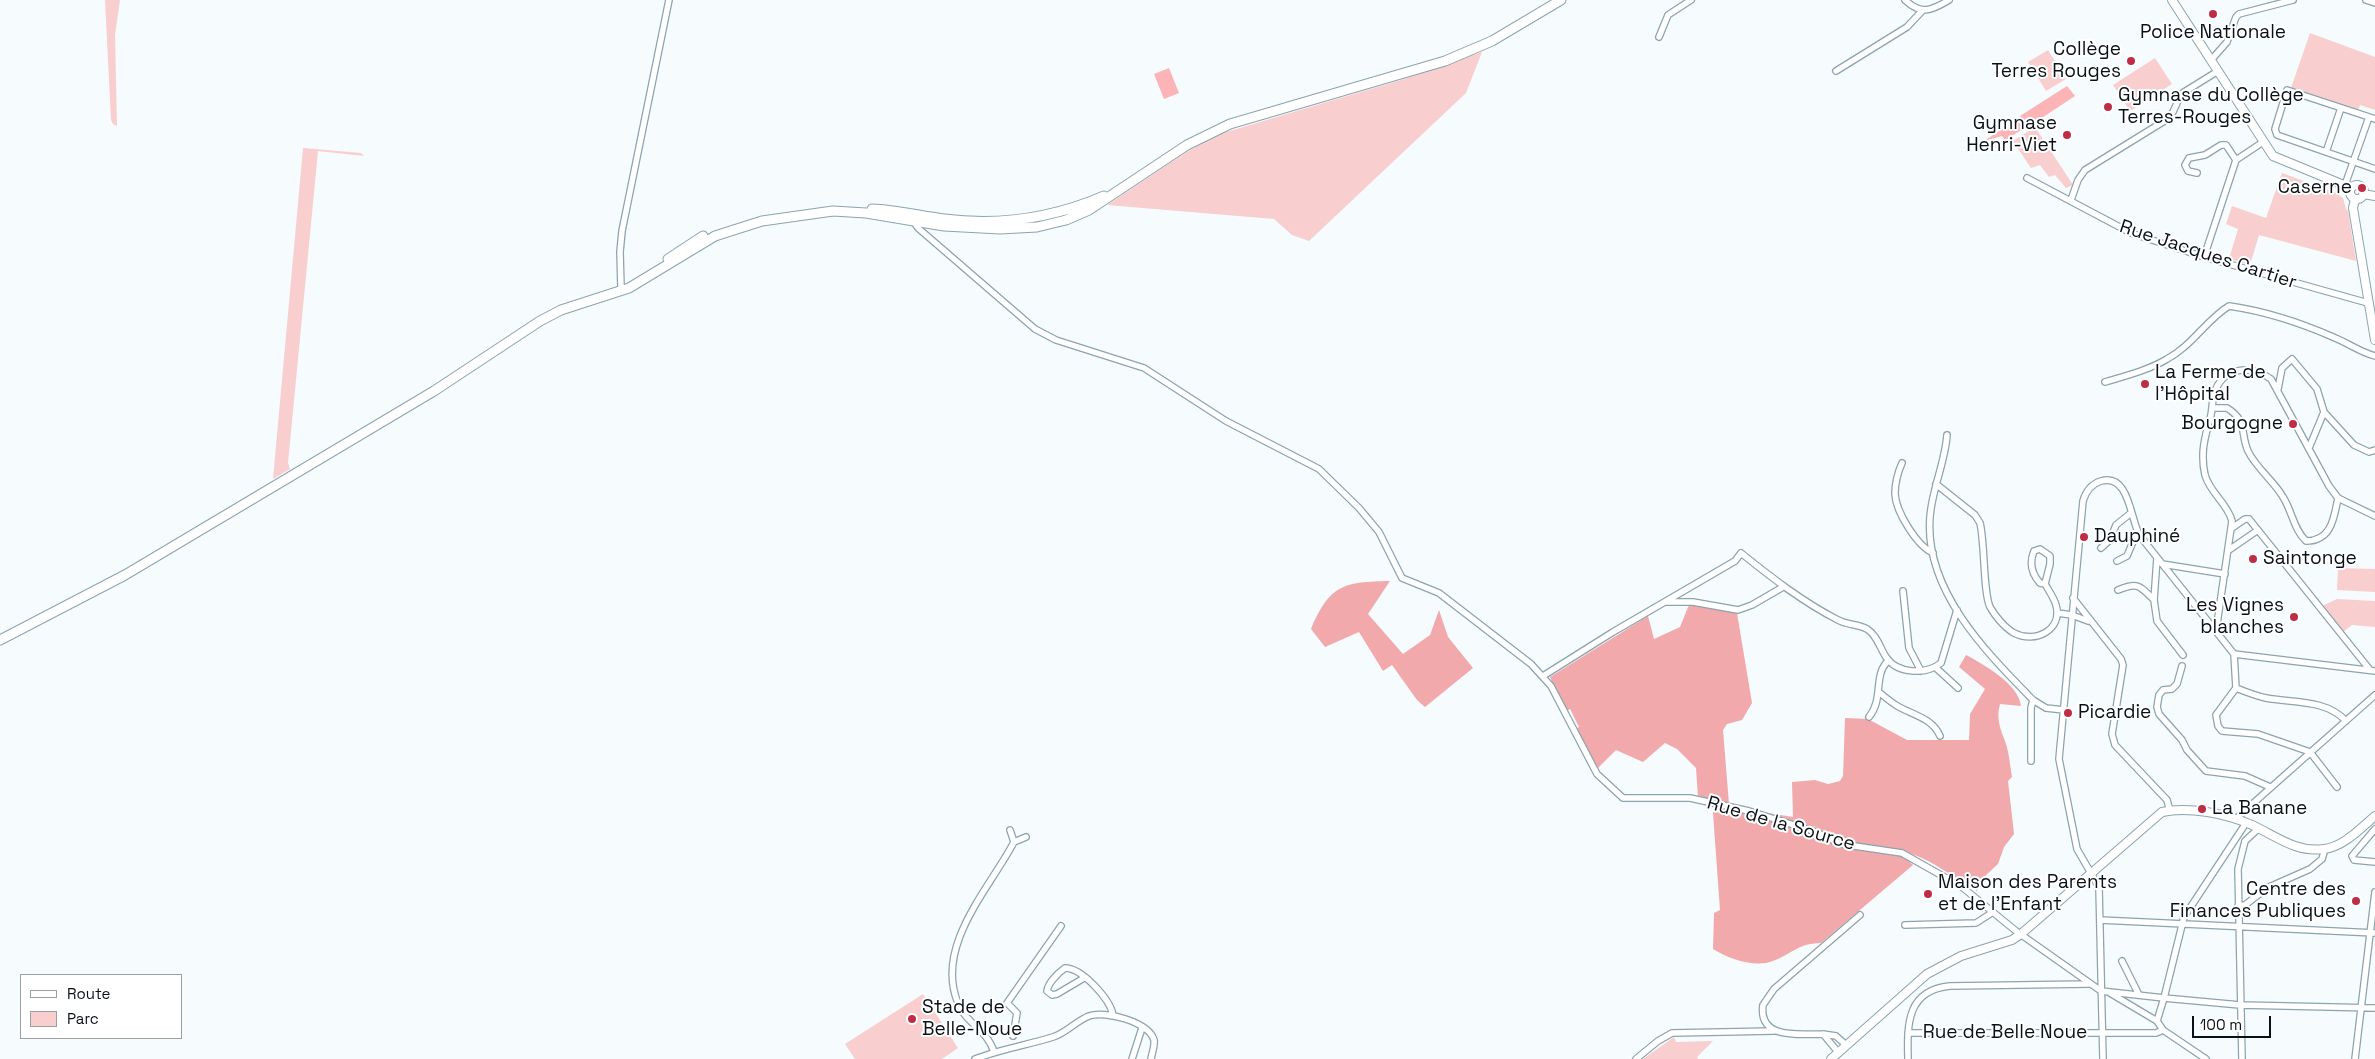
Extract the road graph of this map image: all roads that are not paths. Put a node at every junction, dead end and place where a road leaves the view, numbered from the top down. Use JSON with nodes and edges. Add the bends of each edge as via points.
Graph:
{"nodes":[{"id":1,"x":669,"y":0,"type":"edge"},
{"id":2,"x":1561,"y":0,"type":"edge"},
{"id":3,"x":1691,"y":0,"type":"edge"},
{"id":4,"x":1905,"y":0,"type":"edge"},
{"id":5,"x":1949,"y":0,"type":"edge"},
{"id":6,"x":2172,"y":0,"type":"edge"},
{"id":7,"x":2293,"y":0,"type":"edge"},
{"id":8,"x":2366,"y":0,"type":"edge"},
{"id":9,"x":2375,"y":3,"type":"edge"},
{"id":10,"x":1922,"y":11,"type":"junction"},
{"id":11,"x":1658,"y":37,"type":"dead end"},
{"id":12,"x":2212,"y":59,"type":"junction"},
{"id":13,"x":1836,"y":71,"type":"dead end"},
{"id":14,"x":2218,"y":71,"type":"junction"},
{"id":15,"x":2341,"y":108,"type":"junction"},
{"id":16,"x":2372,"y":118,"type":"edge"},
{"id":17,"x":2263,"y":142,"type":"junction"},
{"id":18,"x":2326,"y":152,"type":"junction"},
{"id":19,"x":2236,"y":160,"type":"junction"},
{"id":20,"x":2354,"y":162,"type":"junction"},
{"id":21,"x":2375,"y":170,"type":"edge"},
{"id":22,"x":2197,"y":174,"type":"dead end"},
{"id":23,"x":2027,"y":178,"type":"dead end"},
{"id":24,"x":2348,"y":186,"type":"junction"},
{"id":25,"x":2363,"y":194,"type":"junction"},
{"id":26,"x":2375,"y":196,"type":"edge"},
{"id":27,"x":2355,"y":199,"type":"junction"},
{"id":28,"x":2071,"y":200,"type":"junction"},
{"id":29,"x":914,"y":218,"type":"junction"},
{"id":30,"x":2204,"y":257,"type":"junction"},
{"id":31,"x":621,"y":288,"type":"junction"},
{"id":32,"x":605,"y":296,"type":"junction"},
{"id":33,"x":2368,"y":302,"type":"junction"},
{"id":34,"x":2375,"y":340,"type":"edge"},
{"id":35,"x":2375,"y":356,"type":"edge"},
{"id":36,"x":2105,"y":382,"type":"dead end"},
{"id":37,"x":2278,"y":389,"type":"junction"},
{"id":38,"x":2213,"y":408,"type":"junction"},
{"id":39,"x":2324,"y":412,"type":"junction"},
{"id":40,"x":1947,"y":435,"type":"dead end"},
{"id":41,"x":2309,"y":448,"type":"junction"},
{"id":42,"x":2375,"y":450,"type":"edge"},
{"id":43,"x":1902,"y":463,"type":"dead end"},
{"id":44,"x":1936,"y":484,"type":"junction"},
{"id":45,"x":2338,"y":498,"type":"junction"},
{"id":46,"x":2131,"y":513,"type":"junction"},
{"id":47,"x":2375,"y":516,"type":"edge"},
{"id":48,"x":2232,"y":528,"type":"junction"},
{"id":49,"x":2258,"y":530,"type":"junction"},
{"id":50,"x":2137,"y":532,"type":"junction"},
{"id":51,"x":2101,"y":548,"type":"dead end"},
{"id":52,"x":2229,"y":550,"type":"junction"},
{"id":53,"x":1933,"y":553,"type":"junction"},
{"id":54,"x":2157,"y":558,"type":"junction"},
{"id":55,"x":2117,"y":561,"type":"dead end"},
{"id":56,"x":2162,"y":564,"type":"junction"},
{"id":57,"x":2225,"y":574,"type":"junction"},
{"id":58,"x":2045,"y":584,"type":"junction"},
{"id":59,"x":1783,"y":587,"type":"junction"},
{"id":60,"x":1903,"y":590,"type":"dead end"},
{"id":61,"x":2118,"y":590,"type":"dead end"},
{"id":62,"x":2073,"y":598,"type":"junction"},
{"id":63,"x":2154,"y":600,"type":"junction"},
{"id":64,"x":1665,"y":602,"type":"junction"},
{"id":65,"x":2083,"y":609,"type":"junction"},
{"id":66,"x":1957,"y":610,"type":"junction"},
{"id":67,"x":2057,"y":613,"type":"junction"},
{"id":68,"x":2072,"y":613,"type":"junction"},
{"id":69,"x":2088,"y":621,"type":"junction"},
{"id":70,"x":2096,"y":625,"type":"junction"},
{"id":71,"x":2071,"y":629,"type":"junction"},
{"id":72,"x":2216,"y":630,"type":"junction"},
{"id":73,"x":0,"y":640,"type":"edge"},
{"id":74,"x":2234,"y":654,"type":"junction"},
{"id":75,"x":2184,"y":655,"type":"dead end"},
{"id":76,"x":1888,"y":661,"type":"junction"},
{"id":77,"x":2182,"y":666,"type":"dead end"},
{"id":78,"x":1934,"y":667,"type":"junction"},
{"id":79,"x":2372,"y":670,"type":"edge"},
{"id":80,"x":1921,"y":671,"type":"junction"},
{"id":81,"x":1543,"y":676,"type":"junction"},
{"id":82,"x":1958,"y":688,"type":"dead end"},
{"id":83,"x":2236,"y":688,"type":"junction"},
{"id":84,"x":1880,"y":693,"type":"junction"},
{"id":85,"x":2375,"y":695,"type":"edge"},
{"id":86,"x":2033,"y":700,"type":"junction"},
{"id":87,"x":2064,"y":710,"type":"junction"},
{"id":88,"x":1869,"y":717,"type":"dead end"},
{"id":89,"x":2346,"y":721,"type":"junction"},
{"id":90,"x":1940,"y":736,"type":"dead end"},
{"id":91,"x":2310,"y":752,"type":"junction"},
{"id":92,"x":2031,"y":761,"type":"dead end"},
{"id":93,"x":2337,"y":786,"type":"dead end"},
{"id":94,"x":2270,"y":787,"type":"junction"},
{"id":95,"x":2170,"y":811,"type":"junction"},
{"id":96,"x":2375,"y":816,"type":"edge"},
{"id":97,"x":2243,"y":821,"type":"junction"},
{"id":98,"x":2259,"y":828,"type":"junction"},
{"id":99,"x":2375,"y":829,"type":"edge"},
{"id":100,"x":1010,"y":830,"type":"dead end"},
{"id":101,"x":1026,"y":836,"type":"dead end"},
{"id":102,"x":1014,"y":842,"type":"junction"},
{"id":103,"x":2325,"y":849,"type":"junction"},
{"id":104,"x":2375,"y":862,"type":"edge"},
{"id":105,"x":2090,"y":873,"type":"junction"},
{"id":106,"x":2375,"y":892,"type":"edge"},
{"id":107,"x":2375,"y":900,"type":"edge"},
{"id":108,"x":2238,"y":906,"type":"junction"},
{"id":109,"x":1993,"y":912,"type":"junction"},
{"id":110,"x":1860,"y":915,"type":"dead end"},
{"id":111,"x":2100,"y":920,"type":"junction"},
{"id":112,"x":2182,"y":923,"type":"junction"},
{"id":113,"x":1905,"y":925,"type":"dead end"},
{"id":114,"x":1061,"y":926,"type":"dead end"},
{"id":115,"x":2239,"y":926,"type":"junction"},
{"id":116,"x":2373,"y":932,"type":"edge"},
{"id":117,"x":2021,"y":934,"type":"junction"},
{"id":118,"x":2122,"y":961,"type":"dead end"},
{"id":119,"x":1084,"y":978,"type":"junction"},
{"id":120,"x":2089,"y":984,"type":"junction"},
{"id":121,"x":2101,"y":991,"type":"junction"},
{"id":122,"x":2109,"y":992,"type":"junction"},
{"id":123,"x":2139,"y":995,"type":"junction"},
{"id":124,"x":2164,"y":998,"type":"junction"},
{"id":125,"x":2240,"y":1005,"type":"junction"},
{"id":126,"x":2362,"y":1007,"type":"junction"},
{"id":127,"x":2375,"y":1008,"type":"edge"},
{"id":128,"x":1113,"y":1015,"type":"junction"},
{"id":129,"x":2158,"y":1021,"type":"junction"},
{"id":130,"x":1142,"y":1028,"type":"junction"},
{"id":131,"x":2163,"y":1030,"type":"junction"},
{"id":132,"x":1774,"y":1031,"type":"junction"},
{"id":133,"x":2102,"y":1032,"type":"junction"},
{"id":134,"x":1823,"y":1034,"type":"junction"},
{"id":135,"x":1908,"y":1034,"type":"junction"},
{"id":136,"x":1013,"y":1036,"type":"dead end"},
{"id":137,"x":1846,"y":1045,"type":"junction"},
{"id":138,"x":994,"y":1052,"type":"junction"},
{"id":139,"x":1838,"y":1052,"type":"junction"},
{"id":140,"x":985,"y":1057,"type":"edge"},
{"id":141,"x":975,"y":1059,"type":"edge"},
{"id":142,"x":1132,"y":1059,"type":"edge"},
{"id":143,"x":1151,"y":1059,"type":"edge"},
{"id":144,"x":1636,"y":1059,"type":"edge"},
{"id":145,"x":1831,"y":1059,"type":"edge"},
{"id":146,"x":1908,"y":1059,"type":"edge"},
{"id":147,"x":2103,"y":1059,"type":"edge"},
{"id":148,"x":2206,"y":1059,"type":"edge"},
{"id":149,"x":2242,"y":1059,"type":"edge"},
{"id":150,"x":2355,"y":1059,"type":"edge"}],
"edges":[{"from":1,"to":31,"type":"street","via":[[622,231]]},
{"from":2,"to":29,"type":"main road","via":[[1492,40],[1445,61],[1230,124],[1188,145],[1083,213],[1037,227],[1000,229]]},
{"from":3,"to":11,"type":"street","via":[[1668,15]]},
{"from":4,"to":10,"type":"street"},
{"from":5,"to":10,"type":"street"},
{"from":6,"to":12,"type":"street"},
{"from":7,"to":12,"type":"street","via":[[2239,14],[2227,42]]},
{"from":8,"to":9,"type":"street"},
{"from":10,"to":13,"type":"street","via":[[1907,27]]},
{"from":12,"to":14,"type":"street"},
{"from":14,"to":17,"type":"street"},
{"from":14,"to":28,"type":"street","via":[[2181,94],[2166,120],[2085,170]]},
{"from":15,"to":16,"type":"street"},
{"from":15,"to":18,"type":"street"},
{"from":15,"to":18,"type":"street","via":[[2287,90],[2275,129],[2277,135]]},
{"from":16,"to":20,"type":"street"},
{"from":17,"to":19,"type":"street"},
{"from":17,"to":24,"type":"street","via":[[2281,161]]},
{"from":18,"to":20,"type":"street"},
{"from":19,"to":22,"type":"street","via":[[2226,145],[2221,145],[2186,161],[2188,171]]},
{"from":19,"to":30,"type":"street"},
{"from":20,"to":21,"type":"street"},
{"from":20,"to":24,"type":"street"},
{"from":23,"to":28,"type":"street","name":"Rue Jacques Cartier"},
{"from":24,"to":25,"type":"street","via":[[2360,186]]},
{"from":24,"to":27,"type":"street","via":[[2350,195]]},
{"from":25,"to":26,"type":"street"},
{"from":25,"to":27,"type":"street"},
{"from":27,"to":33,"type":"street","via":[[2353,208]]},
{"from":28,"to":30,"type":"street","name":"Rue Jacques Cartier","via":[[2131,233]]},
{"from":29,"to":31,"type":"main road","via":[[876,209],[827,208],[754,217],[714,230]]},
{"from":29,"to":32,"type":"main road","via":[[839,211],[762,221],[715,236],[638,283]]},
{"from":29,"to":81,"type":"street","name":"Rue de la Source","via":[[918,228],[1035,329],[1056,340],[1132,362],[1226,421],[1319,469],[1360,508],[1379,532],[1399,574],[1439,593],[1520,654]]},
{"from":30,"to":33,"type":"street","name":"Rue Jacques Cartier"},
{"from":31,"to":32,"type":"main road"},
{"from":32,"to":73,"type":"main road","via":[[561,310],[540,321],[434,392],[132,570]]},
{"from":33,"to":34,"type":"street"},
{"from":35,"to":36,"type":"street","via":[[2331,336],[2264,313],[2229,306],[2168,359]]},
{"from":37,"to":38,"type":"street","via":[[2261,372],[2249,368],[2236,370],[2219,384],[2212,400]]},
{"from":37,"to":39,"type":"street","via":[[2282,368],[2292,359],[2317,389]]},
{"from":37,"to":41,"type":"street"},
{"from":38,"to":45,"type":"street","via":[[2227,408],[2243,425],[2249,453],[2282,494],[2300,536],[2306,541],[2321,539],[2329,532]]},
{"from":38,"to":48,"type":"street","via":[[2203,443],[2203,461],[2209,487],[2231,515]]},
{"from":39,"to":41,"type":"street"},
{"from":39,"to":42,"type":"street","via":[[2354,445],[2369,452]]},
{"from":40,"to":44,"type":"street"},
{"from":41,"to":45,"type":"street"},
{"from":43,"to":53,"type":"street","via":[[1896,500],[1916,540]]},
{"from":44,"to":53,"type":"street","via":[[1930,518]]},
{"from":44,"to":67,"type":"street","via":[[1975,514],[1980,522],[1988,598],[2001,622],[2021,636],[2041,635],[2054,626]]},
{"from":45,"to":47,"type":"street"},
{"from":46,"to":50,"type":"street"},
{"from":46,"to":51,"type":"street","via":[[2116,525],[2110,540]]},
{"from":46,"to":62,"type":"street","via":[[2124,490],[2112,481],[2102,480],[2085,493]]},
{"from":48,"to":49,"type":"street","via":[[2249,519]]},
{"from":48,"to":52,"type":"street"},
{"from":49,"to":52,"type":"street"},
{"from":49,"to":79,"type":"street"},
{"from":50,"to":54,"type":"street"},
{"from":50,"to":55,"type":"street","via":[[2127,556]]},
{"from":52,"to":57,"type":"street"},
{"from":53,"to":66,"type":"street","via":[[1946,592]]},
{"from":54,"to":56,"type":"street"},
{"from":54,"to":63,"type":"street"},
{"from":56,"to":57,"type":"street"},
{"from":56,"to":72,"type":"street"},
{"from":57,"to":72,"type":"street"},
{"from":58,"to":58,"type":"street","via":[[2050,556],[2040,549],[2032,556],[2033,573],[2040,583]]},
{"from":58,"to":67,"type":"street","via":[[2056,603]]},
{"from":59,"to":64,"type":"street","via":[[1738,610],[1693,602]]},
{"from":59,"to":64,"type":"street","via":[[1741,554],[1735,561]]},
{"from":59,"to":76,"type":"street","via":[[1838,620],[1870,631]]},
{"from":60,"to":80,"type":"street","via":[[1909,648]]},
{"from":61,"to":63,"type":"street","via":[[2133,584]]},
{"from":62,"to":65,"type":"street"},
{"from":62,"to":68,"type":"street"},
{"from":63,"to":75,"type":"street","via":[[2157,621]]},
{"from":64,"to":81,"type":"street"},
{"from":65,"to":68,"type":"street"},
{"from":65,"to":70,"type":"street"},
{"from":66,"to":78,"type":"street","via":[[1943,660]]},
{"from":66,"to":86,"type":"street"},
{"from":67,"to":68,"type":"street"},
{"from":68,"to":69,"type":"street"},
{"from":68,"to":71,"type":"street"},
{"from":69,"to":70,"type":"street"},
{"from":69,"to":71,"type":"street"},
{"from":70,"to":95,"type":"street","via":[[2119,654],[2123,665],[2112,728],[2113,740],[2167,800]]},
{"from":71,"to":87,"type":"street"},
{"from":72,"to":74,"type":"street"},
{"from":74,"to":79,"type":"street"},
{"from":74,"to":83,"type":"street"},
{"from":76,"to":80,"type":"street","via":[[1905,670]]},
{"from":76,"to":84,"type":"street","via":[[1881,671]]},
{"from":77,"to":94,"type":"street","via":[[2177,684],[2159,694],[2159,714],[2206,771],[2246,776]]},
{"from":78,"to":80,"type":"street"},
{"from":78,"to":82,"type":"street"},
{"from":81,"to":109,"type":"street","name":"Rue de la Source","via":[[1597,774],[1623,798],[1690,798],[1749,811],[1813,831],[1841,844],[1902,853],[1962,887]]},
{"from":83,"to":89,"type":"street","via":[[2264,697],[2323,706]]},
{"from":83,"to":91,"type":"street","via":[[2216,715],[2222,731],[2258,734]]},
{"from":84,"to":88,"type":"street"},
{"from":84,"to":90,"type":"street","via":[[1920,716]]},
{"from":85,"to":89,"type":"street"},
{"from":86,"to":87,"type":"street","via":[[2046,708]]},
{"from":86,"to":92,"type":"street"},
{"from":87,"to":105,"type":"street","via":[[2058,759],[2077,849]]},
{"from":89,"to":91,"type":"street"},
{"from":91,"to":93,"type":"street"},
{"from":91,"to":94,"type":"street"},
{"from":94,"to":97,"type":"street","via":[[2240,815]]},
{"from":95,"to":97,"type":"street"},
{"from":95,"to":105,"type":"street","via":[[2154,817]]},
{"from":96,"to":103,"type":"street","via":[[2345,840]]},
{"from":97,"to":98,"type":"street"},
{"from":97,"to":112,"type":"street"},
{"from":98,"to":103,"type":"street","via":[[2292,846]]},
{"from":98,"to":108,"type":"street","via":[[2247,837],[2243,846],[2238,869]]},
{"from":99,"to":104,"type":"street","via":[[2354,852],[2354,860]]},
{"from":100,"to":102,"type":"street"},
{"from":101,"to":102,"type":"street"},
{"from":102,"to":138,"type":"street","via":[[969,913],[953,971],[960,1007],[988,1037]]},
{"from":103,"to":108,"type":"street","via":[[2322,859],[2310,869],[2267,888],[2245,905]]},
{"from":105,"to":111,"type":"street","via":[[2099,887]]},
{"from":105,"to":117,"type":"street"},
{"from":106,"to":107,"type":"street"},
{"from":107,"to":116,"type":"street"},
{"from":108,"to":115,"type":"street"},
{"from":109,"to":113,"type":"street","via":[[1976,923]]},
{"from":109,"to":117,"type":"street","name":"Rue de la Source"},
{"from":110,"to":132,"type":"street","via":[[1766,998],[1763,1015]]},
{"from":111,"to":112,"type":"street"},
{"from":111,"to":121,"type":"street"},
{"from":112,"to":115,"type":"street"},
{"from":112,"to":124,"type":"street"},
{"from":114,"to":136,"type":"street","via":[[1007,1003],[1017,1013]]},
{"from":115,"to":116,"type":"street"},
{"from":115,"to":125,"type":"street"},
{"from":116,"to":126,"type":"street"},
{"from":117,"to":120,"type":"street","name":"Rue de la Source"},
{"from":117,"to":137,"type":"street","via":[[2012,940],[1961,956],[1927,974]]},
{"from":118,"to":123,"type":"street"},
{"from":119,"to":119,"type":"street","via":[[1066,968],[1047,991],[1057,994]]},
{"from":119,"to":128,"type":"street","via":[[1102,994]]},
{"from":120,"to":121,"type":"street","name":"Rue de la Source"},
{"from":120,"to":135,"type":"street","via":[[1938,987],[1915,1003]]},
{"from":121,"to":122,"type":"street"},
{"from":121,"to":133,"type":"street"},
{"from":122,"to":123,"type":"street"},
{"from":122,"to":129,"type":"street"},
{"from":123,"to":124,"type":"street"},
{"from":124,"to":125,"type":"street"},
{"from":124,"to":129,"type":"street"},
{"from":125,"to":126,"type":"street"},
{"from":125,"to":149,"type":"street"},
{"from":126,"to":127,"type":"street"},
{"from":126,"to":150,"type":"street"},
{"from":128,"to":130,"type":"street"},
{"from":128,"to":138,"type":"street","via":[[1092,1015],[1057,1036]]},
{"from":129,"to":131,"type":"street"},
{"from":130,"to":142,"type":"street"},
{"from":130,"to":143,"type":"street","via":[[1154,1040]]},
{"from":131,"to":133,"type":"street","name":"Rue de Belle Noue","via":[[2156,1033]]},
{"from":131,"to":148,"type":"street"},
{"from":132,"to":134,"type":"street"},
{"from":132,"to":144,"type":"street","via":[[1672,1033]]},
{"from":133,"to":135,"type":"street","name":"Rue de Belle Noue"},
{"from":133,"to":147,"type":"street"},
{"from":134,"to":137,"type":"street","via":[[1836,1036]]},
{"from":134,"to":139,"type":"street"},
{"from":135,"to":146,"type":"street"},
{"from":137,"to":139,"type":"street"},
{"from":138,"to":140,"type":"street"},
{"from":139,"to":145,"type":"street"},
{"from":140,"to":141,"type":"street"}]}
